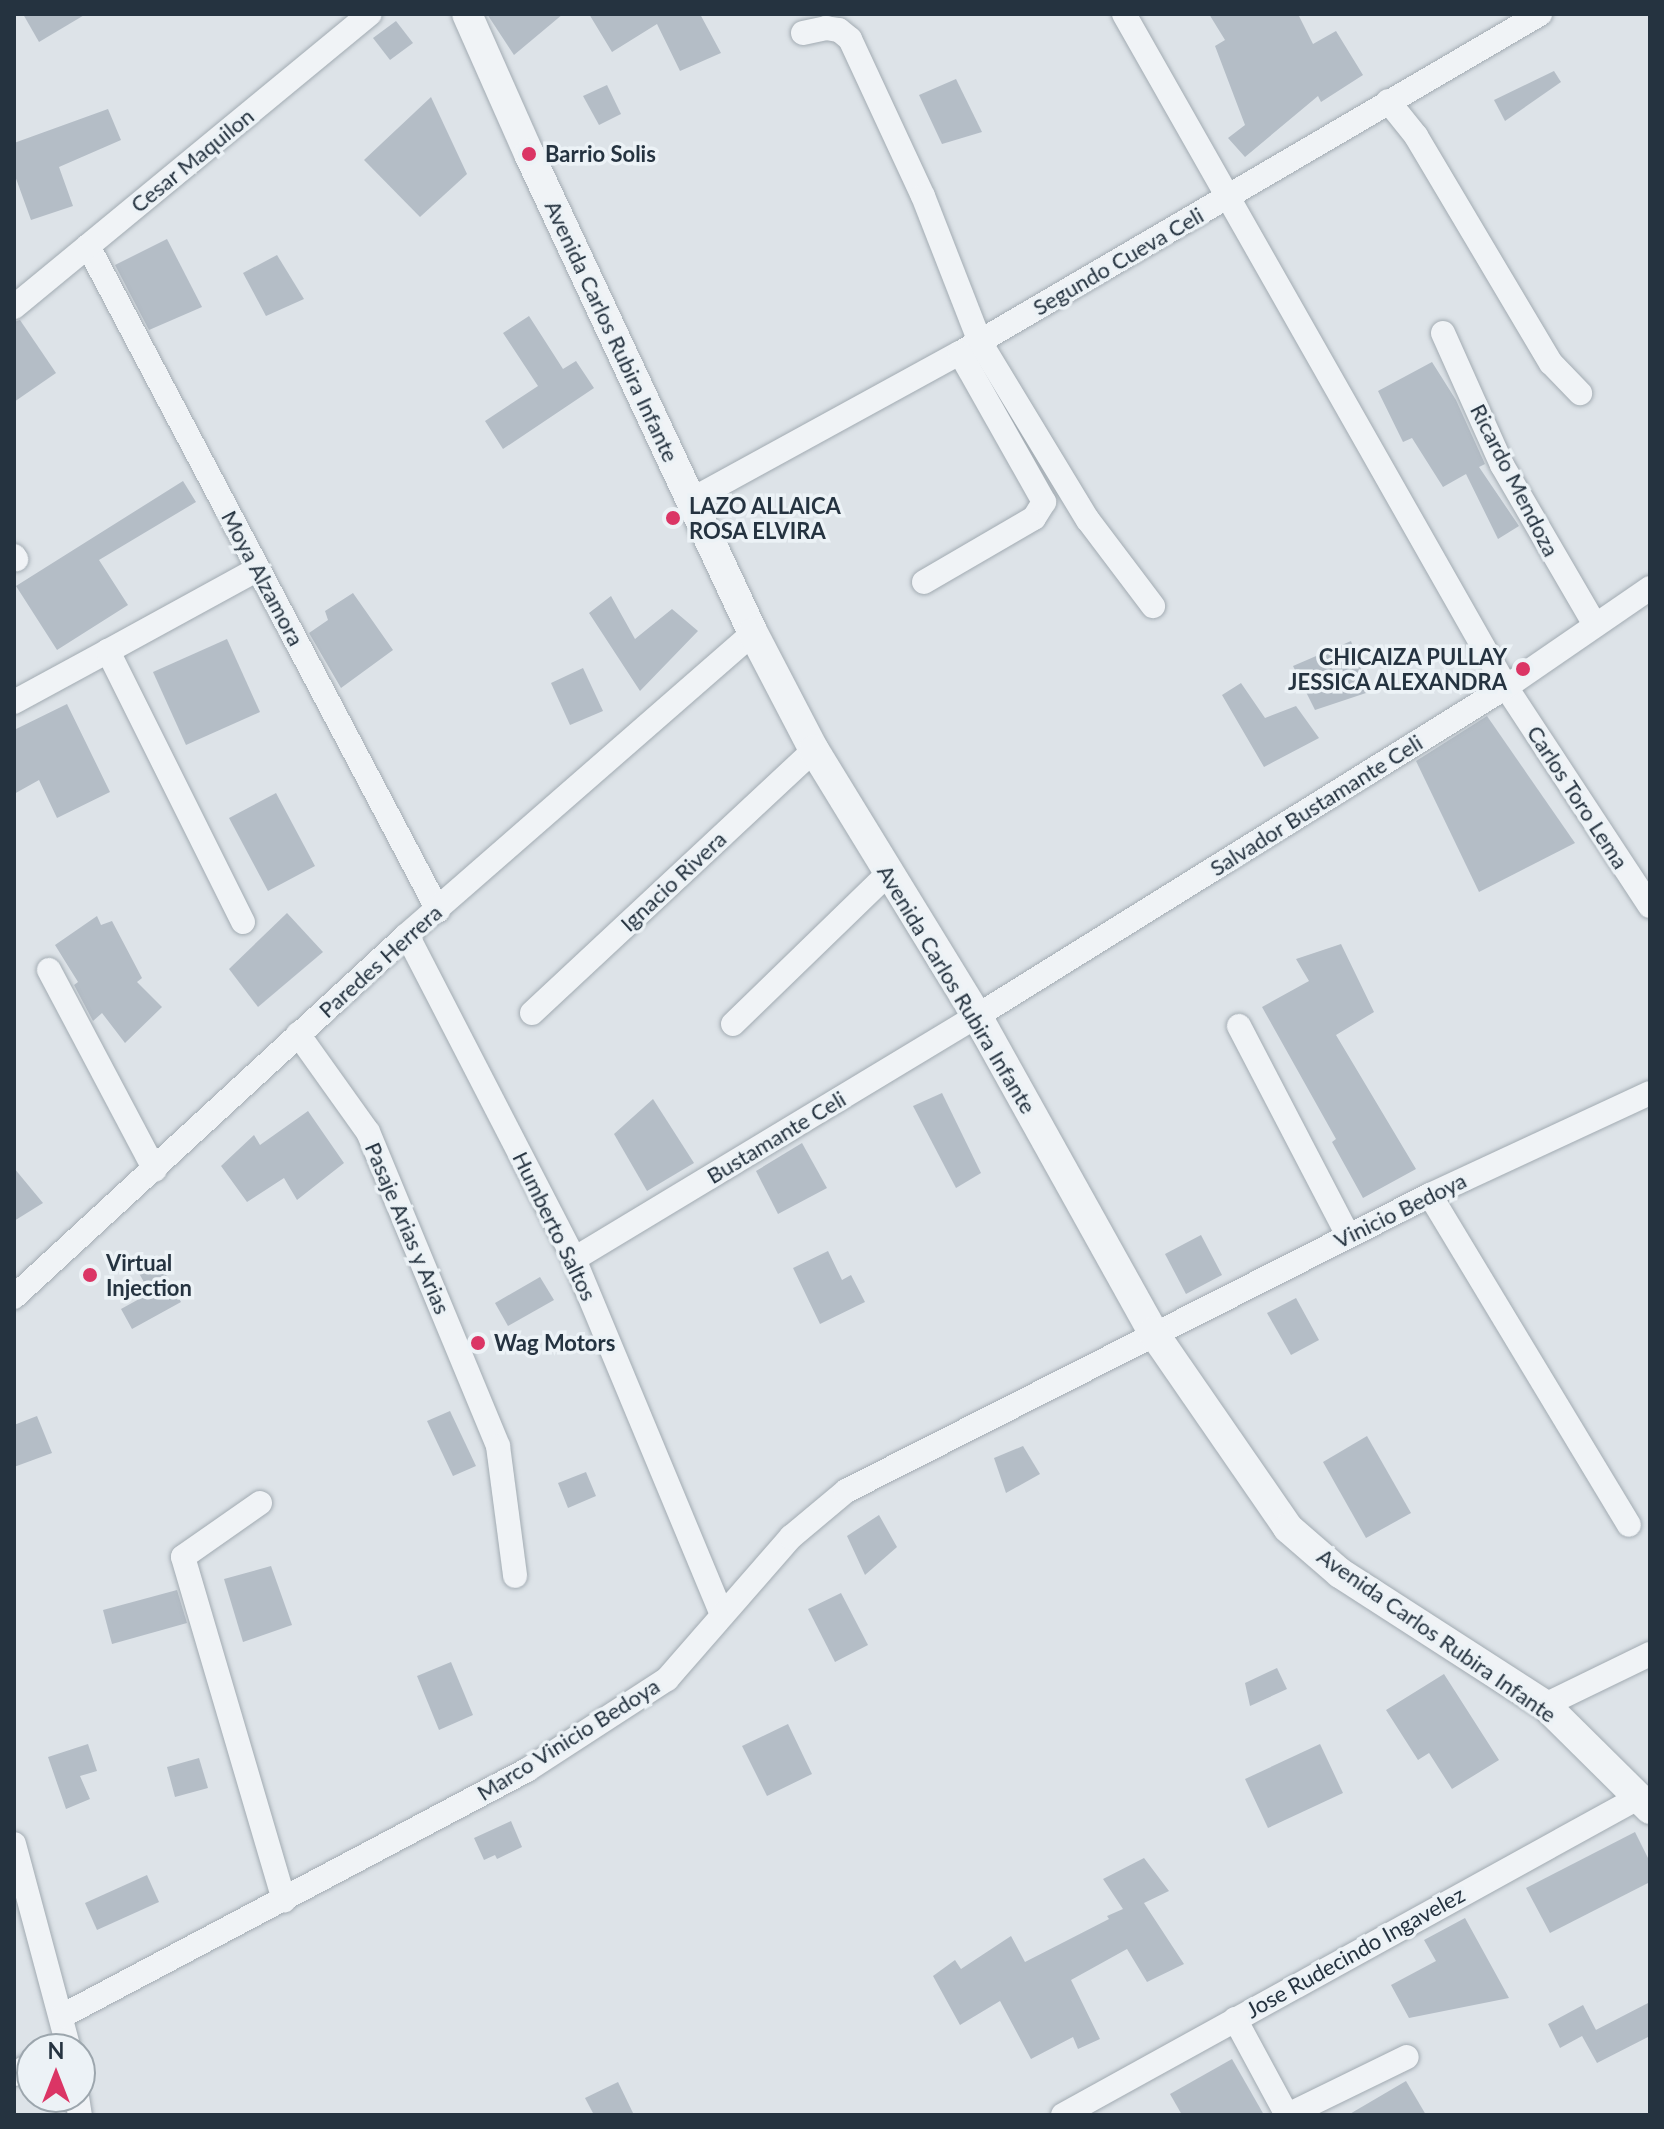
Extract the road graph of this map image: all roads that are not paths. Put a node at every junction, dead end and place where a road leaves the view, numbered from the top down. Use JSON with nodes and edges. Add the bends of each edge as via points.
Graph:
{"nodes":[{"id":1,"x":370,"y":14,"type":"edge"},
{"id":2,"x":467,"y":14,"type":"edge"},
{"id":3,"x":1124,"y":14,"type":"edge"},
{"id":4,"x":1540,"y":14,"type":"edge"},
{"id":5,"x":803,"y":33,"type":"dead end"},
{"id":6,"x":1388,"y":101,"type":"junction"},
{"id":7,"x":1227,"y":197,"type":"junction"},
{"id":8,"x":88,"y":246,"type":"junction"},
{"id":9,"x":14,"y":307,"type":"edge"},
{"id":10,"x":1443,"y":333,"type":"dead end"},
{"id":11,"x":970,"y":348,"type":"junction"},
{"id":12,"x":1580,"y":393,"type":"dead end"},
{"id":13,"x":691,"y":500,"type":"junction"},
{"id":14,"x":258,"y":569,"type":"junction"},
{"id":15,"x":924,"y":582,"type":"dead end"},
{"id":16,"x":1650,"y":588,"type":"edge"},
{"id":17,"x":1153,"y":606,"type":"dead end"},
{"id":18,"x":1594,"y":623,"type":"junction"},
{"id":19,"x":753,"y":633,"type":"junction"},
{"id":20,"x":108,"y":651,"type":"junction"},
{"id":21,"x":1506,"y":687,"type":"junction"},
{"id":22,"x":14,"y":702,"type":"edge"},
{"id":23,"x":814,"y":750,"type":"junction"},
{"id":24,"x":889,"y":873,"type":"junction"},
{"id":25,"x":1650,"y":906,"type":"edge"},
{"id":26,"x":438,"y":910,"type":"junction"},
{"id":27,"x":243,"y":922,"type":"dead end"},
{"id":28,"x":407,"y":935,"type":"junction"},
{"id":29,"x":49,"y":970,"type":"dead end"},
{"id":30,"x":532,"y":1013,"type":"dead end"},
{"id":31,"x":977,"y":1016,"type":"junction"},
{"id":32,"x":733,"y":1024,"type":"dead end"},
{"id":33,"x":1239,"y":1026,"type":"dead end"},
{"id":34,"x":298,"y":1034,"type":"junction"},
{"id":35,"x":1650,"y":1093,"type":"edge"},
{"id":36,"x":155,"y":1170,"type":"junction"},
{"id":37,"x":1430,"y":1195,"type":"junction"},
{"id":38,"x":1348,"y":1235,"type":"junction"},
{"id":39,"x":574,"y":1259,"type":"junction"},
{"id":40,"x":14,"y":1297,"type":"edge"},
{"id":41,"x":1153,"y":1332,"type":"junction"},
{"id":42,"x":260,"y":1503,"type":"dead end"},
{"id":43,"x":1629,"y":1525,"type":"dead end"},
{"id":44,"x":515,"y":1576,"type":"dead end"},
{"id":45,"x":722,"y":1614,"type":"junction"},
{"id":46,"x":1650,"y":1654,"type":"edge"},
{"id":47,"x":1545,"y":1705,"type":"junction"},
{"id":48,"x":1647,"y":1799,"type":"edge"},
{"id":49,"x":14,"y":1844,"type":"edge"},
{"id":50,"x":284,"y":1900,"type":"junction"},
{"id":51,"x":62,"y":2016,"type":"junction"},
{"id":52,"x":1235,"y":2019,"type":"junction"},
{"id":53,"x":64,"y":2033,"type":"edge"},
{"id":54,"x":1407,"y":2057,"type":"dead end"},
{"id":55,"x":1063,"y":2115,"type":"edge"},
{"id":56,"x":1287,"y":2115,"type":"edge"}],
"edges":[{"from":1,"to":8,"type":"street","name":"Cesar Maquilon"},
{"from":2,"to":13,"type":"street","name":"Avenida Carlos Rubira Infante"},
{"from":3,"to":7,"type":"street"},
{"from":4,"to":6,"type":"street","name":"Segundo Cueva Celi"},
{"from":5,"to":11,"type":"street","via":[[826,28],[850,39],[923,196]]},
{"from":6,"to":7,"type":"street","name":"Segundo Cueva Celi"},
{"from":6,"to":12,"type":"street","via":[[1416,136],[1551,363]]},
{"from":7,"to":11,"type":"street","name":"Segundo Cueva Celi"},
{"from":7,"to":21,"type":"street","name":"Carlos Toro Lema"},
{"from":8,"to":9,"type":"street","name":"Cesar Maquilon"},
{"from":8,"to":14,"type":"street","name":"Moya Alzamora"},
{"from":10,"to":18,"type":"street","name":"Ricardo Mendoza","via":[[1502,465]]},
{"from":11,"to":13,"type":"street","name":"Segundo Cueva Celi"},
{"from":11,"to":15,"type":"street","via":[[1044,502],[1034,518]]},
{"from":11,"to":17,"type":"street"},
{"from":13,"to":19,"type":"street","name":"Avenida Carlos Rubira Infante"},
{"from":14,"to":20,"type":"street"},
{"from":14,"to":26,"type":"street","name":"Moya Alzamora"},
{"from":16,"to":18,"type":"street","name":"Salvador Bustamante Celi"},
{"from":18,"to":21,"type":"street","name":"Salvador Bustamante Celi"},
{"from":19,"to":23,"type":"street","name":"Avenida Carlos Rubira Infante"},
{"from":19,"to":26,"type":"street","name":"Paredes Herrera"},
{"from":20,"to":22,"type":"street"},
{"from":20,"to":27,"type":"street"},
{"from":21,"to":25,"type":"street","name":"Carlos Toro Lema"},
{"from":21,"to":31,"type":"street","name":"Salvador Bustamante Celi"},
{"from":23,"to":24,"type":"street","name":"Avenida Carlos Rubira Infante"},
{"from":23,"to":30,"type":"street","name":"Ignacio Rivera"},
{"from":24,"to":31,"type":"street","name":"Avenida Carlos Rubira Infante"},
{"from":24,"to":32,"type":"street"},
{"from":26,"to":28,"type":"street","name":"Paredes Herrera"},
{"from":28,"to":34,"type":"street","name":"Paredes Herrera"},
{"from":28,"to":39,"type":"street","name":"Humberto Saltos"},
{"from":29,"to":36,"type":"street"},
{"from":31,"to":39,"type":"street","name":"Bustamante Celi"},
{"from":31,"to":41,"type":"street","name":"Avenida Carlos Rubira Infante"},
{"from":33,"to":38,"type":"street"},
{"from":34,"to":36,"type":"street","name":"Paredes Herrera"},
{"from":34,"to":44,"type":"street","name":"Pasaje Arias y Arias","via":[[368,1132],[498,1446]]},
{"from":35,"to":37,"type":"street","name":"Vinicio Bedoya"},
{"from":36,"to":40,"type":"street","name":"Paredes Herrera"},
{"from":37,"to":38,"type":"street","name":"Vinicio Bedoya"},
{"from":37,"to":43,"type":"street"},
{"from":38,"to":41,"type":"street","name":"Vinicio Bedoya"},
{"from":39,"to":45,"type":"street","name":"Humberto Saltos"},
{"from":41,"to":45,"type":"street","name":"Marco Vinicio Bedoya","via":[[846,1491],[791,1537]]},
{"from":41,"to":47,"type":"street","name":"Avenida Carlos Rubira Infante","via":[[1288,1528],[1340,1573]]},
{"from":42,"to":50,"type":"street","via":[[183,1557]]},
{"from":45,"to":50,"type":"street","name":"Marco Vinicio Bedoya","via":[[667,1679],[604,1721],[527,1770]]},
{"from":46,"to":47,"type":"street"},
{"from":47,"to":48,"type":"street","name":"Avenida Carlos Rubira Infante"},
{"from":48,"to":52,"type":"street","name":"Jose Rudecindo Ingavelez"},
{"from":49,"to":51,"type":"street"},
{"from":50,"to":51,"type":"street","name":"Marco Vinicio Bedoya"},
{"from":51,"to":53,"type":"street"},
{"from":52,"to":55,"type":"street","name":"Jose Rudecindo Ingavelez"},
{"from":52,"to":56,"type":"street"},
{"from":54,"to":56,"type":"street"}]}
